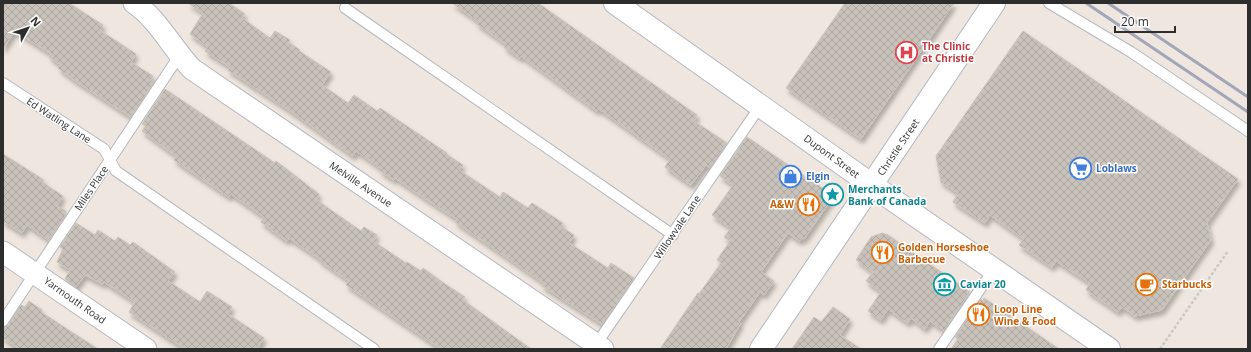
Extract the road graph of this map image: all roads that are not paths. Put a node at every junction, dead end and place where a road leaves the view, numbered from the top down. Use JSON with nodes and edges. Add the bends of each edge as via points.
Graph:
{"nodes":[{"id":1,"x":134,"y":3,"type":"edge"},
{"id":2,"x":615,"y":3,"type":"edge"},
{"id":3,"x":994,"y":3,"type":"edge"},
{"id":4,"x":1051,"y":4,"type":"edge"},
{"id":5,"x":345,"y":8,"type":"dead end"},
{"id":6,"x":180,"y":56,"type":"junction"},
{"id":7,"x":3,"y":83,"type":"edge"},
{"id":8,"x":761,"y":105,"type":"junction"},
{"id":9,"x":1248,"y":130,"type":"edge"},
{"id":10,"x":109,"y":160,"type":"junction"},
{"id":11,"x":873,"y":185,"type":"junction"},
{"id":12,"x":673,"y":235,"type":"junction"},
{"id":13,"x":3,"y":252,"type":"edge"},
{"id":14,"x":994,"y":269,"type":"junction"},
{"id":15,"x":34,"y":272,"type":"junction"},
{"id":16,"x":3,"y":321,"type":"edge"},
{"id":17,"x":597,"y":347,"type":"edge"},
{"id":18,"x":146,"y":349,"type":"edge"},
{"id":19,"x":374,"y":349,"type":"edge"},
{"id":20,"x":761,"y":349,"type":"edge"},
{"id":21,"x":939,"y":349,"type":"edge"},
{"id":22,"x":1109,"y":349,"type":"edge"}],
"edges":[{"from":1,"to":6,"type":"street","name":"Melville Avenue","via":[[146,11]]},
{"from":2,"to":8,"type":"main road","name":"Dupont Street"},
{"from":3,"to":11,"type":"main road","name":"Christie Street"},
{"from":4,"to":9,"type":"lane","via":[[1131,52]]},
{"from":5,"to":12,"type":"lane"},
{"from":6,"to":10,"type":"lane","name":"Miles Place"},
{"from":6,"to":17,"type":"street","name":"Melville Avenue","via":[[192,69]]},
{"from":7,"to":10,"type":"lane","name":"Ed Watling Lane","via":[[104,149]]},
{"from":8,"to":11,"type":"main road","name":"Dupont Street"},
{"from":8,"to":12,"type":"lane","name":"Willowvale Lane"},
{"from":10,"to":15,"type":"lane","name":"Miles Place"},
{"from":10,"to":19,"type":"lane","name":"Ed Watling Lane","via":[[116,171]]},
{"from":11,"to":14,"type":"main road","name":"Dupont Street"},
{"from":11,"to":20,"type":"main road","name":"Christie Street"},
{"from":12,"to":17,"type":"lane","name":"Willowvale Lane"},
{"from":13,"to":15,"type":"street","name":"Yarmouth Road"},
{"from":14,"to":21,"type":"lane"},
{"from":14,"to":22,"type":"main road","name":"Dupont Street"},
{"from":15,"to":16,"type":"lane","name":"Miles Place"},
{"from":15,"to":18,"type":"street","name":"Yarmouth Road"}]}
